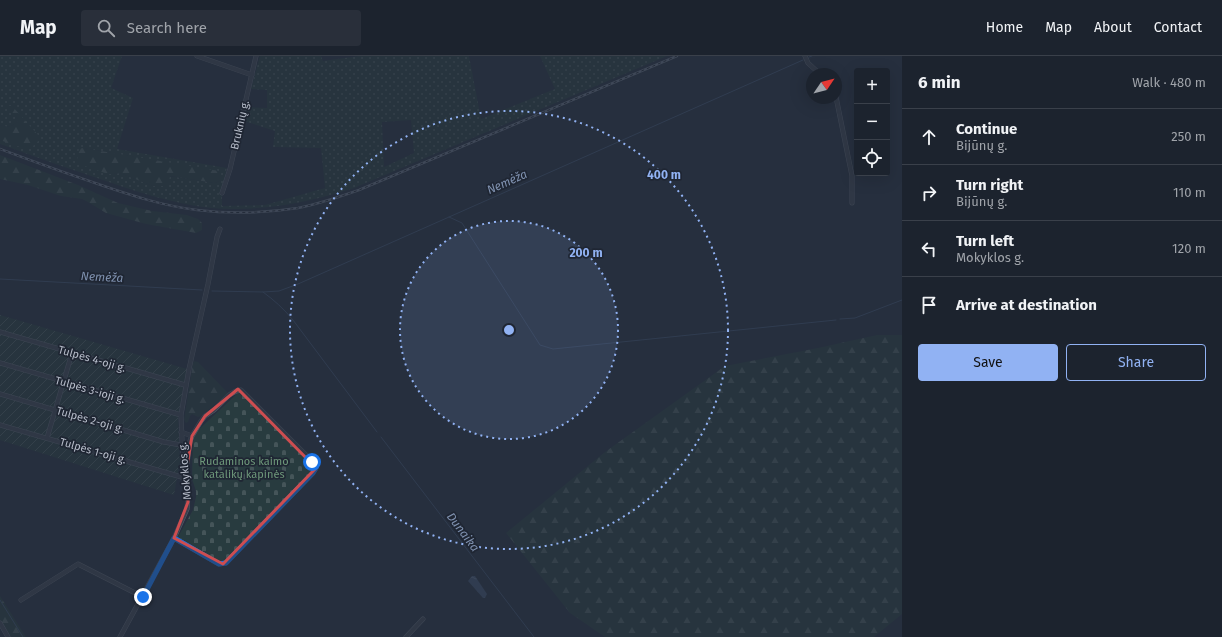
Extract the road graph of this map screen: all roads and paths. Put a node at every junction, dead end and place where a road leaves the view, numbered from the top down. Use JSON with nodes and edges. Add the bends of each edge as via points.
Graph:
{"nodes":[{"id":1,"x":197,"y":56,"type":"edge"},
{"id":2,"x":256,"y":56,"type":"edge"},
{"id":3,"x":805,"y":56,"type":"edge"},
{"id":4,"x":813,"y":68,"type":"edge"},
{"id":5,"x":252,"y":75,"type":"junction"},
{"id":6,"x":838,"y":104,"type":"edge"},
{"id":7,"x":222,"y":193,"type":"dead end"},
{"id":8,"x":852,"y":203,"type":"dead end"},
{"id":9,"x":220,"y":229,"type":"dead end"},
{"id":10,"x":0,"y":332,"type":"edge"},
{"id":11,"x":72,"y":353,"type":"junction"},
{"id":12,"x":0,"y":363,"type":"edge"},
{"id":13,"x":63,"y":382,"type":"junction"},
{"id":14,"x":185,"y":386,"type":"junction"},
{"id":15,"x":0,"y":394,"type":"edge"},
{"id":16,"x":55,"y":410,"type":"junction"},
{"id":17,"x":181,"y":415,"type":"junction"},
{"id":18,"x":0,"y":425,"type":"edge"},
{"id":19,"x":181,"y":432,"type":"junction"},
{"id":20,"x":192,"y":436,"type":"junction"},
{"id":21,"x":47,"y":438,"type":"junction"},
{"id":22,"x":181,"y":445,"type":"junction"},
{"id":23,"x":185,"y":478,"type":"junction"},
{"id":24,"x":174,"y":538,"type":"junction"},
{"id":25,"x":143,"y":597,"type":"junction"},
{"id":26,"x":21,"y":600,"type":"dead end"},
{"id":27,"x":423,"y":619,"type":"dead end"},
{"id":28,"x":0,"y":623,"type":"edge"},
{"id":29,"x":8,"y":637,"type":"edge"},
{"id":30,"x":120,"y":637,"type":"edge"},
{"id":31,"x":406,"y":637,"type":"edge"}],
"edges":[{"from":1,"to":5,"type":"street"},
{"from":2,"to":5,"type":"street","name":"Bruknių g."},
{"from":3,"to":4,"type":"street"},
{"from":5,"to":7,"type":"street","name":"Bruknių g."},
{"from":6,"to":8,"type":"street","via":[[852,176]]},
{"from":9,"to":14,"type":"street","name":"Mokyklos g."},
{"from":10,"to":11,"type":"street","name":"Tulpės 4-oji g."},
{"from":11,"to":13,"type":"street"},
{"from":11,"to":14,"type":"street","name":"Tulpės 4-oji g."},
{"from":12,"to":13,"type":"street","name":"Tulpės 3-ioji g."},
{"from":13,"to":16,"type":"street"},
{"from":13,"to":17,"type":"street","name":"Tulpės 3-ioji g."},
{"from":14,"to":17,"type":"street","name":"Mokyklos g."},
{"from":15,"to":16,"type":"street","name":"Tulpės 2-oji g."},
{"from":16,"to":21,"type":"street"},
{"from":16,"to":22,"type":"street","name":"Tulpės 2-oji g."},
{"from":17,"to":19,"type":"street","name":"Mokyklos g."},
{"from":18,"to":21,"type":"street","name":"Tulpės 1-oji g."},
{"from":19,"to":20,"type":"street"},
{"from":19,"to":22,"type":"street","name":"Mokyklos g."},
{"from":20,"to":23,"type":"street"},
{"from":20,"to":24,"type":"street","via":[[205,416],[229,395],[241,390],[316,468],[226,563],[219,564]]},
{"from":21,"to":23,"type":"street","name":"Tulpės 1-oji g."},
{"from":22,"to":23,"type":"street","name":"Mokyklos g."},
{"from":23,"to":24,"type":"street","name":"Mokyklos g.","via":[[187,509]]},
{"from":24,"to":25,"type":"street","name":"Mokyklos g."},
{"from":25,"to":26,"type":"street","via":[[78,564]]},
{"from":25,"to":30,"type":"street","name":"Mokyklos g."},
{"from":27,"to":31,"type":"street"},
{"from":28,"to":29,"type":"street"}]}
